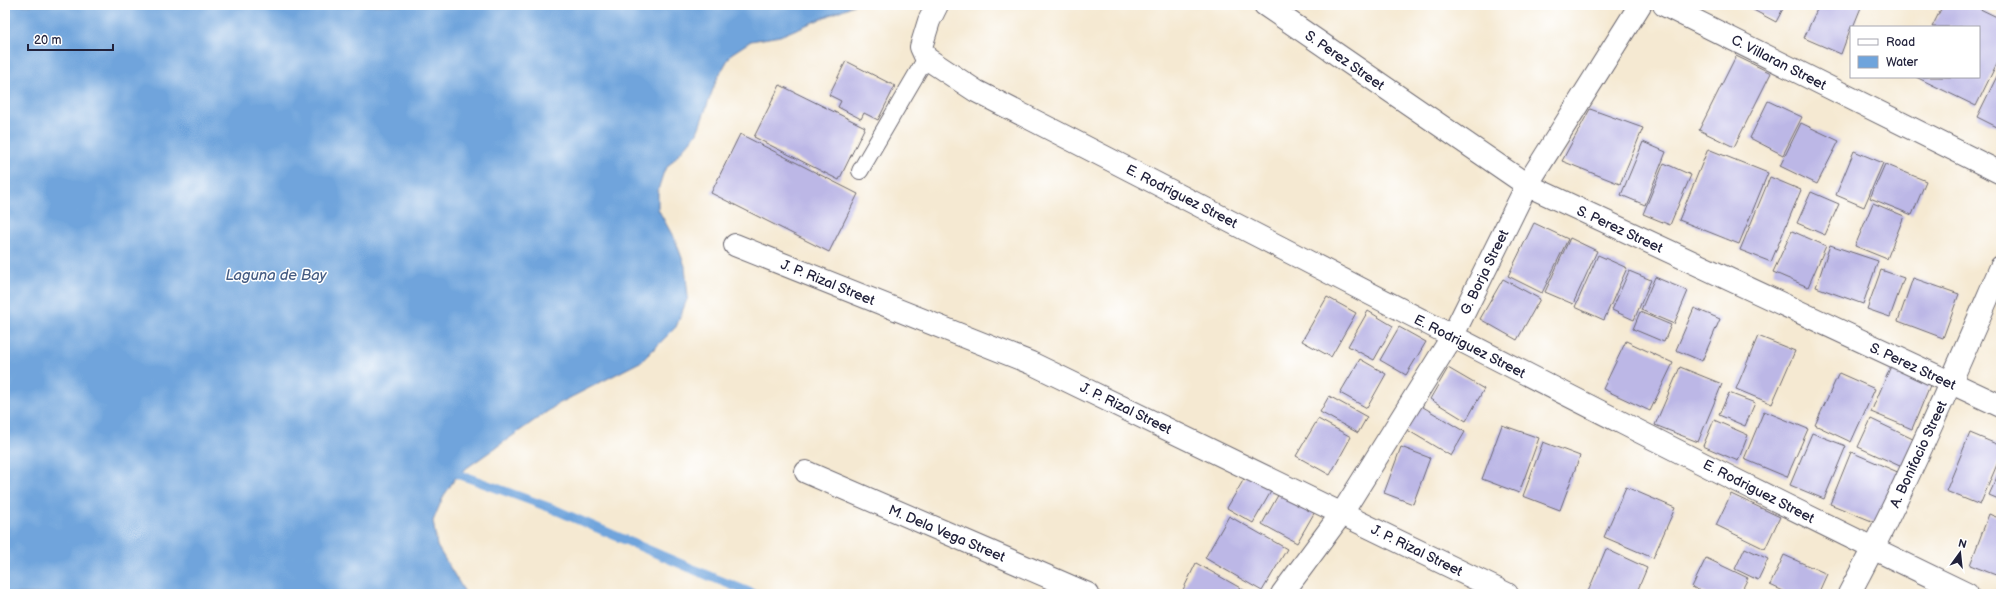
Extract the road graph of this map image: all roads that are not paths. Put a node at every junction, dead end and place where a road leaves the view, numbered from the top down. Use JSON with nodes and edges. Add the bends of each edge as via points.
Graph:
{"nodes":[{"id":1,"x":937,"y":5,"type":"edge"},
{"id":2,"x":1265,"y":5,"type":"edge"},
{"id":3,"x":1640,"y":5,"type":"edge"},
{"id":4,"x":1664,"y":5,"type":"edge"},
{"id":5,"x":926,"y":58,"type":"junction"},
{"id":6,"x":860,"y":171,"type":"dead end"},
{"id":7,"x":2001,"y":173,"type":"edge"},
{"id":8,"x":1527,"y":185,"type":"junction"},
{"id":9,"x":735,"y":245,"type":"dead end"},
{"id":10,"x":2001,"y":267,"type":"edge"},
{"id":11,"x":1452,"y":337,"type":"junction"},
{"id":12,"x":1950,"y":383,"type":"junction"},
{"id":13,"x":2001,"y":406,"type":"edge"},
{"id":14,"x":806,"y":472,"type":"dead end"},
{"id":15,"x":1342,"y":513,"type":"junction"},
{"id":16,"x":1873,"y":549,"type":"junction"},
{"id":17,"x":1088,"y":594,"type":"edge"},
{"id":18,"x":1282,"y":594,"type":"edge"},
{"id":19,"x":1506,"y":594,"type":"edge"},
{"id":20,"x":1849,"y":594,"type":"edge"},
{"id":21,"x":1967,"y":594,"type":"edge"}],
"edges":[{"from":1,"to":5,"type":"street","via":[[920,47]]},
{"from":2,"to":8,"type":"street","name":"S. Perez Street"},
{"from":3,"to":8,"type":"street","name":"G. Borja Street"},
{"from":4,"to":7,"type":"street","name":"C. Villaran Street"},
{"from":5,"to":6,"type":"lane"},
{"from":5,"to":11,"type":"street","name":"E. Rodriguez Street","via":[[976,91]]},
{"from":8,"to":11,"type":"street","name":"G. Borja Street"},
{"from":8,"to":12,"type":"street","name":"S. Perez Street"},
{"from":9,"to":15,"type":"street","name":"J. P. Rizal Street","via":[[1031,363]]},
{"from":10,"to":12,"type":"street","name":"A. Bonifacio Street"},
{"from":11,"to":15,"type":"street","name":"G. Borja Street"},
{"from":11,"to":16,"type":"street","name":"E. Rodriguez Street"},
{"from":12,"to":13,"type":"street","name":"S. Perez Street"},
{"from":12,"to":16,"type":"street","name":"A. Bonifacio Street"},
{"from":14,"to":17,"type":"street","name":"M. Dela Vega Street"},
{"from":15,"to":18,"type":"street","name":"G. Borja Street"},
{"from":15,"to":19,"type":"street","name":"J. P. Rizal Street"},
{"from":16,"to":20,"type":"street","name":"A. Bonifacio Street"},
{"from":16,"to":21,"type":"street","name":"E. Rodriguez Street"}]}
